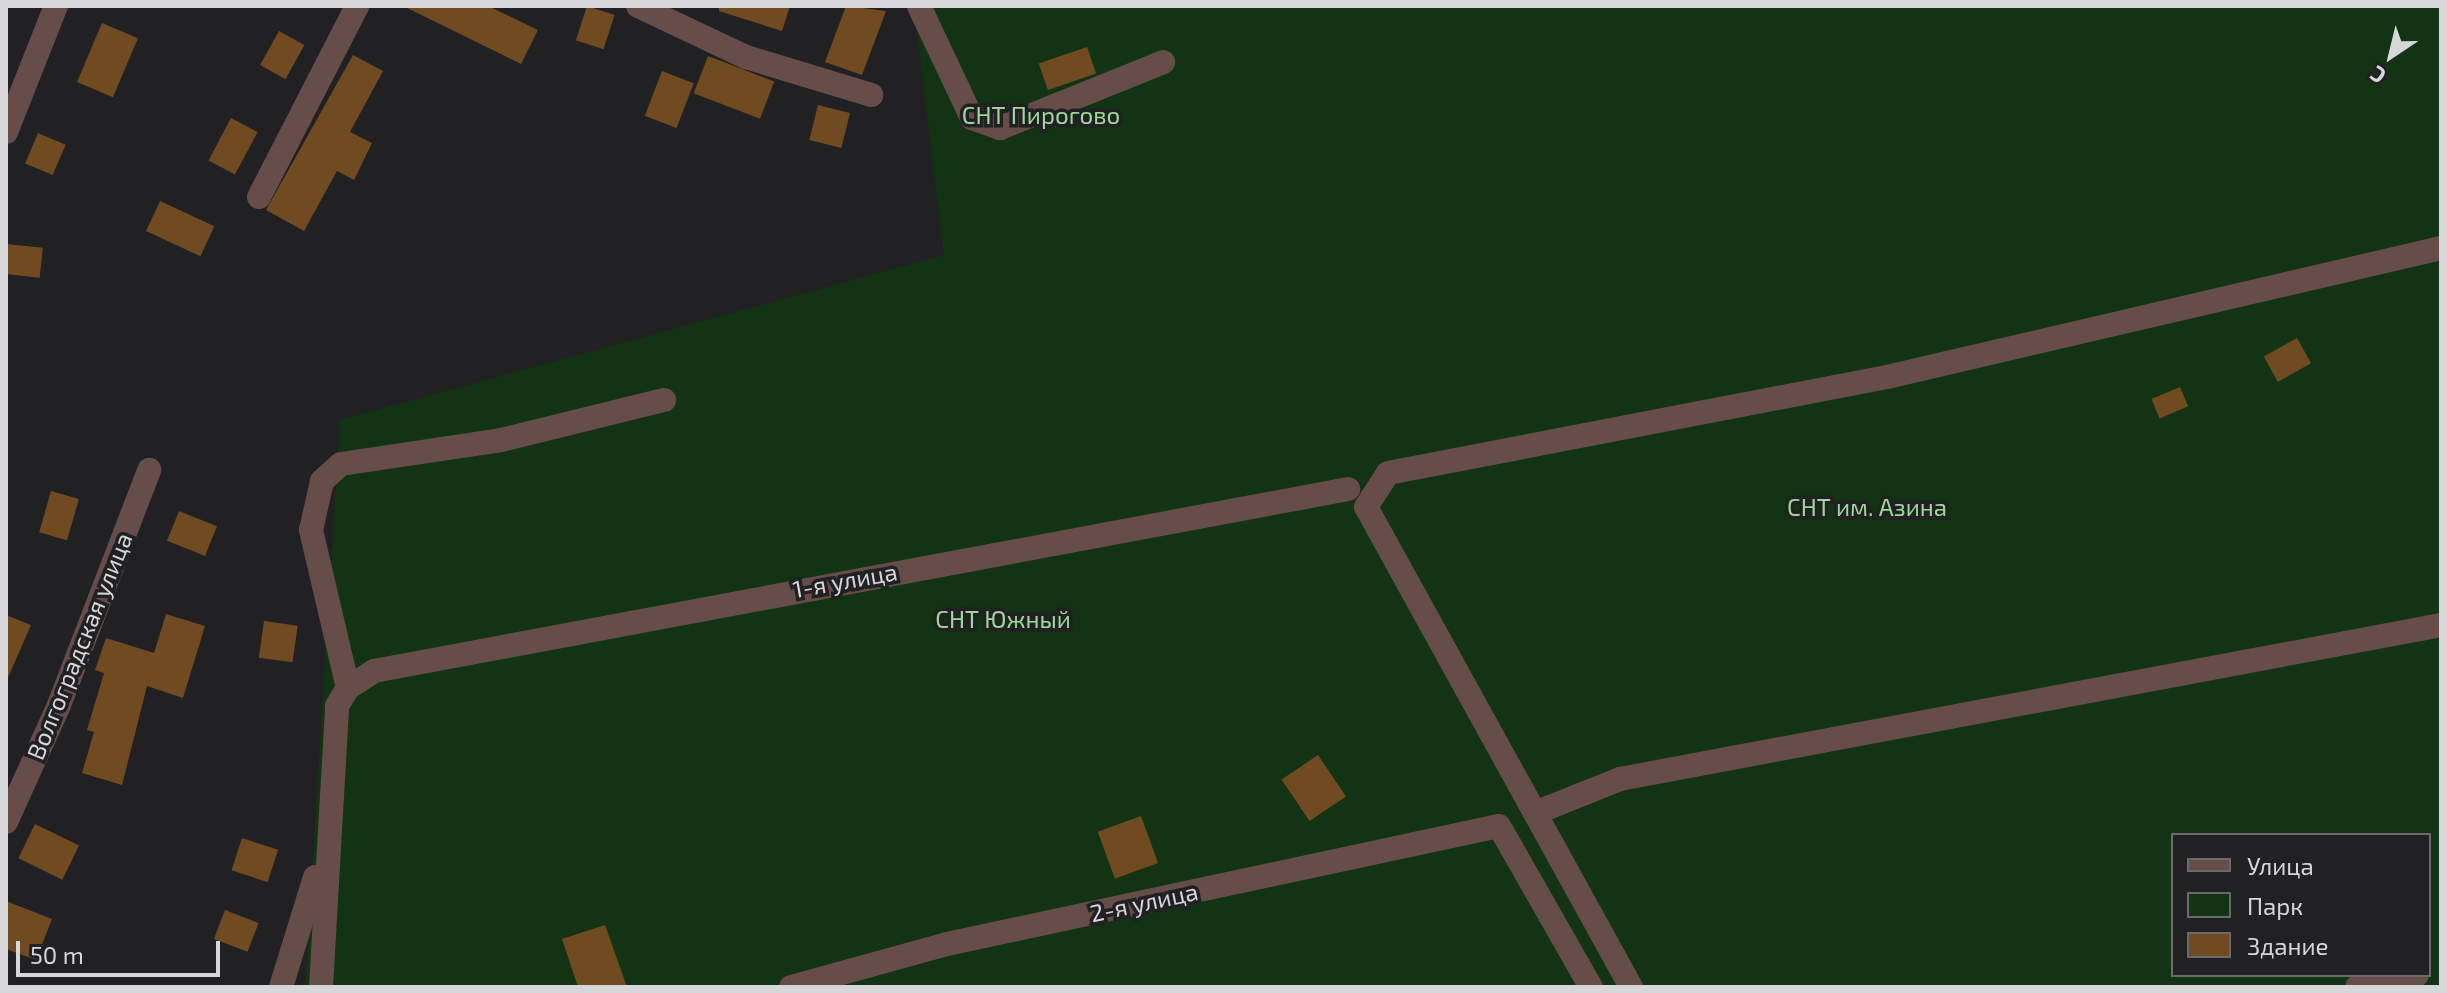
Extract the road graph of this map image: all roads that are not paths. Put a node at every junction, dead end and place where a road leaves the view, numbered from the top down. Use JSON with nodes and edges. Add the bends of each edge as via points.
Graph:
{"nodes":[{"id":1,"x":56,"y":6,"type":"edge"},
{"id":2,"x":357,"y":6,"type":"edge"},
{"id":3,"x":638,"y":6,"type":"edge"},
{"id":4,"x":919,"y":6,"type":"edge"},
{"id":5,"x":1163,"y":62,"type":"dead end"},
{"id":6,"x":16,"y":66,"type":"edge"},
{"id":7,"x":871,"y":95,"type":"dead end"},
{"id":8,"x":6,"y":132,"type":"edge"},
{"id":9,"x":259,"y":197,"type":"dead end"},
{"id":10,"x":2441,"y":248,"type":"edge"},
{"id":11,"x":664,"y":400,"type":"dead end"},
{"id":12,"x":149,"y":470,"type":"dead end"},
{"id":13,"x":1348,"y":489,"type":"dead end"},
{"id":14,"x":2441,"y":625,"type":"edge"},
{"id":15,"x":348,"y":688,"type":"junction"},
{"id":16,"x":323,"y":723,"type":"dead end"},
{"id":17,"x":1535,"y":813,"type":"junction"},
{"id":18,"x":6,"y":822,"type":"edge"},
{"id":19,"x":2407,"y":977,"type":"edge"},
{"id":20,"x":281,"y":987,"type":"edge"},
{"id":21,"x":321,"y":987,"type":"edge"},
{"id":22,"x":791,"y":987,"type":"edge"},
{"id":23,"x":1591,"y":987,"type":"edge"},
{"id":24,"x":1631,"y":987,"type":"edge"},
{"id":25,"x":2357,"y":987,"type":"edge"}],
"edges":[{"from":1,"to":6,"type":"street"},
{"from":2,"to":9,"type":"street"},
{"from":3,"to":7,"type":"street","via":[[746,57]]},
{"from":4,"to":5,"type":"street","via":[[972,118],[1000,128]]},
{"from":6,"to":8,"type":"street"},
{"from":10,"to":17,"type":"street","via":[[1887,377],[1388,473],[1366,507]]},
{"from":11,"to":15,"type":"street","via":[[501,440],[341,464],[331,472],[313,506],[311,530]]},
{"from":12,"to":18,"type":"street","name":"Волгоградская улица","via":[[59,705]]},
{"from":13,"to":15,"type":"street","name":"1-я улица","via":[[414,659],[374,671]]},
{"from":14,"to":17,"type":"street","via":[[1620,779]]},
{"from":15,"to":21,"type":"street","via":[[337,706]]},
{"from":16,"to":20,"type":"street","via":[[314,894]]},
{"from":17,"to":24,"type":"street"},
{"from":19,"to":25,"type":"street"},
{"from":22,"to":23,"type":"street","name":"2-я улица","via":[[947,944],[1499,826]]}]}
